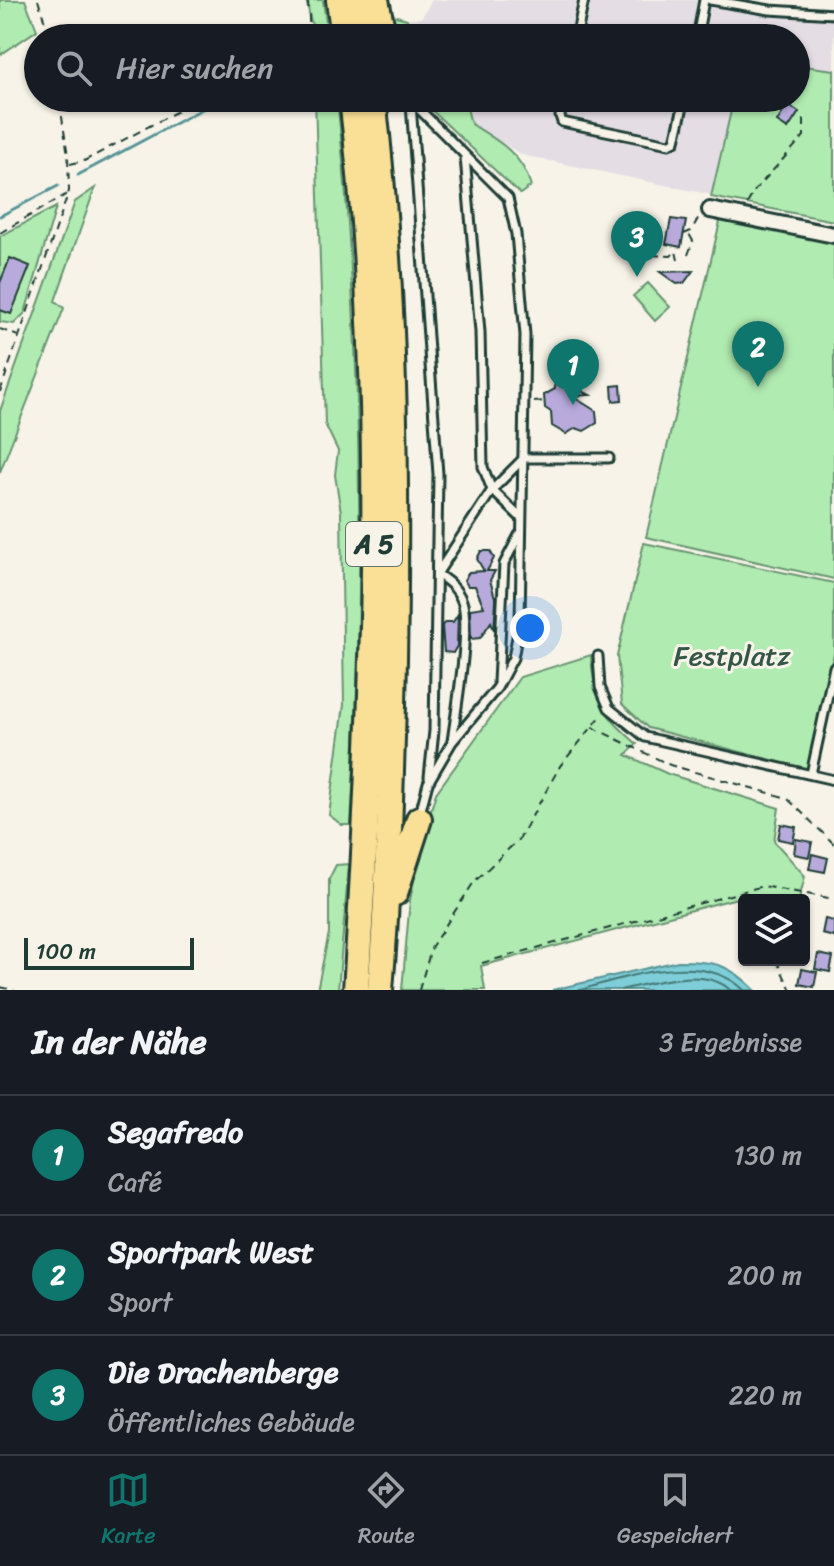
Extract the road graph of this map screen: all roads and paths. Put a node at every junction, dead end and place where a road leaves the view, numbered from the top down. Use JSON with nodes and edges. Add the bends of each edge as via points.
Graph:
{"nodes":[{"id":1,"x":38,"y":0,"type":"edge"},
{"id":2,"x":308,"y":0,"type":"edge"},
{"id":3,"x":339,"y":0,"type":"edge"},
{"id":4,"x":361,"y":0,"type":"edge"},
{"id":5,"x":376,"y":0,"type":"edge"},
{"id":6,"x":584,"y":0,"type":"edge"},
{"id":7,"x":707,"y":0,"type":"edge"},
{"id":8,"x":834,"y":14,"type":"edge"},
{"id":9,"x":46,"y":24,"type":"edge"},
{"id":10,"x":309,"y":24,"type":"edge"},
{"id":11,"x":342,"y":24,"type":"edge"},
{"id":12,"x":364,"y":24,"type":"edge"},
{"id":13,"x":381,"y":24,"type":"edge"},
{"id":14,"x":579,"y":24,"type":"edge"},
{"id":15,"x":701,"y":24,"type":"edge"},
{"id":16,"x":61,"y":112,"type":"edge"},
{"id":17,"x":176,"y":112,"type":"edge"},
{"id":18,"x":353,"y":112,"type":"edge"},
{"id":19,"x":374,"y":112,"type":"edge"},
{"id":20,"x":410,"y":112,"type":"edge"},
{"id":21,"x":420,"y":112,"type":"edge"},
{"id":22,"x":561,"y":112,"type":"edge"},
{"id":23,"x":682,"y":112,"type":"edge"},
{"id":24,"x":804,"y":119,"type":"dead end"},
{"id":25,"x":465,"y":157,"type":"junction"},
{"id":26,"x":69,"y":164,"type":"junction"},
{"id":27,"x":68,"y":194,"type":"junction"},
{"id":28,"x":708,"y":210,"type":"joint"},
{"id":29,"x":745,"y":217,"type":"junction"},
{"id":30,"x":0,"y":233,"type":"edge"},
{"id":31,"x":834,"y":235,"type":"edge"},
{"id":32,"x":652,"y":255,"type":"dead end"},
{"id":33,"x":688,"y":255,"type":"dead end"},
{"id":34,"x":678,"y":260,"type":"dead end"},
{"id":35,"x":0,"y":329,"type":"edge"},
{"id":36,"x":20,"y":336,"type":"junction"},
{"id":37,"x":0,"y":392,"type":"edge"},
{"id":38,"x":545,"y":401,"type":"dead end"},
{"id":39,"x":524,"y":402,"type":"junction"},
{"id":40,"x":524,"y":458,"type":"junction"},
{"id":41,"x":609,"y":458,"type":"dead end"},
{"id":42,"x":492,"y":490,"type":"junction"},
{"id":43,"x":520,"y":517,"type":"junction"},
{"id":44,"x":520,"y":533,"type":"junction"},
{"id":45,"x":437,"y":574,"type":"junction"},
{"id":46,"x":598,"y":656,"type":"dead end"},
{"id":47,"x":834,"y":667,"type":"edge"},
{"id":48,"x":497,"y":688,"type":"junction"},
{"id":49,"x":609,"y":708,"type":"junction"},
{"id":50,"x":591,"y":726,"type":"junction"},
{"id":51,"x":452,"y":742,"type":"junction"},
{"id":52,"x":811,"y":774,"type":"junction"},
{"id":53,"x":834,"y":780,"type":"edge"},
{"id":54,"x":428,"y":783,"type":"junction"},
{"id":55,"x":419,"y":819,"type":"joint"},
{"id":56,"x":834,"y":844,"type":"edge"},
{"id":57,"x":741,"y":892,"type":"joint"},
{"id":58,"x":834,"y":899,"type":"edge"},
{"id":59,"x":386,"y":922,"type":"junction"},
{"id":60,"x":482,"y":963,"type":"dead end"},
{"id":61,"x":779,"y":966,"type":"edge"},
{"id":62,"x":0,"y":987,"type":"edge"},
{"id":63,"x":14,"y":990,"type":"edge"},
{"id":64,"x":356,"y":990,"type":"edge"},
{"id":65,"x":380,"y":990,"type":"edge"},
{"id":66,"x":419,"y":990,"type":"edge"},
{"id":67,"x":791,"y":990,"type":"edge"}],
"edges":[{"from":1,"to":9,"type":"path"},
{"from":2,"to":10,"type":"path"},
{"from":3,"to":11,"type":"highway"},
{"from":4,"to":12,"type":"highway"},
{"from":5,"to":13,"type":"highway"},
{"from":6,"to":14,"type":"lane"},
{"from":7,"to":8,"type":"lane"},
{"from":7,"to":15,"type":"lane"},
{"from":16,"to":26,"type":"path"},
{"from":17,"to":26,"type":"path"},
{"from":18,"to":64,"type":"highway","number":"A 5","via":[[374,487],[369,780]]},
{"from":19,"to":59,"type":"highway","number":"A 5","via":[[395,483]]},
{"from":20,"to":45,"type":"lane","via":[[438,474]]},
{"from":21,"to":25,"type":"lane"},
{"from":22,"to":23,"type":"lane","via":[[562,122],[669,144],[675,141]]},
{"from":24,"to":29,"type":"path","via":[[804,136],[755,190]]},
{"from":25,"to":39,"type":"lane","via":[[508,198],[525,335]]},
{"from":25,"to":42,"type":"lane","via":[[480,332],[483,467]]},
{"from":26,"to":27,"type":"path"},
{"from":27,"to":30,"type":"path"},
{"from":27,"to":36,"type":"path"},
{"from":28,"to":29,"type":"street"},
{"from":28,"to":33,"type":"path","via":[[686,234],[693,241]]},
{"from":29,"to":31,"type":"street"},
{"from":32,"to":34,"type":"path","via":[[671,256],[676,251]]},
{"from":35,"to":36,"type":"path"},
{"from":36,"to":37,"type":"path"},
{"from":38,"to":39,"type":"path"},
{"from":39,"to":40,"type":"lane"},
{"from":40,"to":41,"type":"lane"},
{"from":40,"to":42,"type":"lane"},
{"from":40,"to":43,"type":"lane"},
{"from":42,"to":43,"type":"lane"},
{"from":42,"to":45,"type":"lane"},
{"from":43,"to":44,"type":"lane"},
{"from":44,"to":48,"type":"lane","via":[[504,564]]},
{"from":44,"to":48,"type":"lane","via":[[520,621],[513,658]]},
{"from":45,"to":51,"type":"lane","via":[[454,586],[464,603]]},
{"from":45,"to":54,"type":"lane"},
{"from":46,"to":49,"type":"lane","via":[[600,687]]},
{"from":47,"to":52,"type":"lane"},
{"from":48,"to":51,"type":"lane"},
{"from":49,"to":50,"type":"path"},
{"from":49,"to":52,"type":"lane","via":[[645,737]]},
{"from":50,"to":56,"type":"path","via":[[670,765],[787,798]]},
{"from":50,"to":66,"type":"path","via":[[560,766],[520,838],[474,882],[440,933]]},
{"from":51,"to":54,"type":"lane"},
{"from":52,"to":53,"type":"lane"},
{"from":54,"to":55,"type":"lane"},
{"from":55,"to":59,"type":"highway"},
{"from":57,"to":58,"type":"path","via":[[763,886]]},
{"from":57,"to":60,"type":"path"},
{"from":59,"to":65,"type":"highway","number":"A 5"},
{"from":61,"to":67,"type":"path"},
{"from":62,"to":63,"type":"path"}]}
